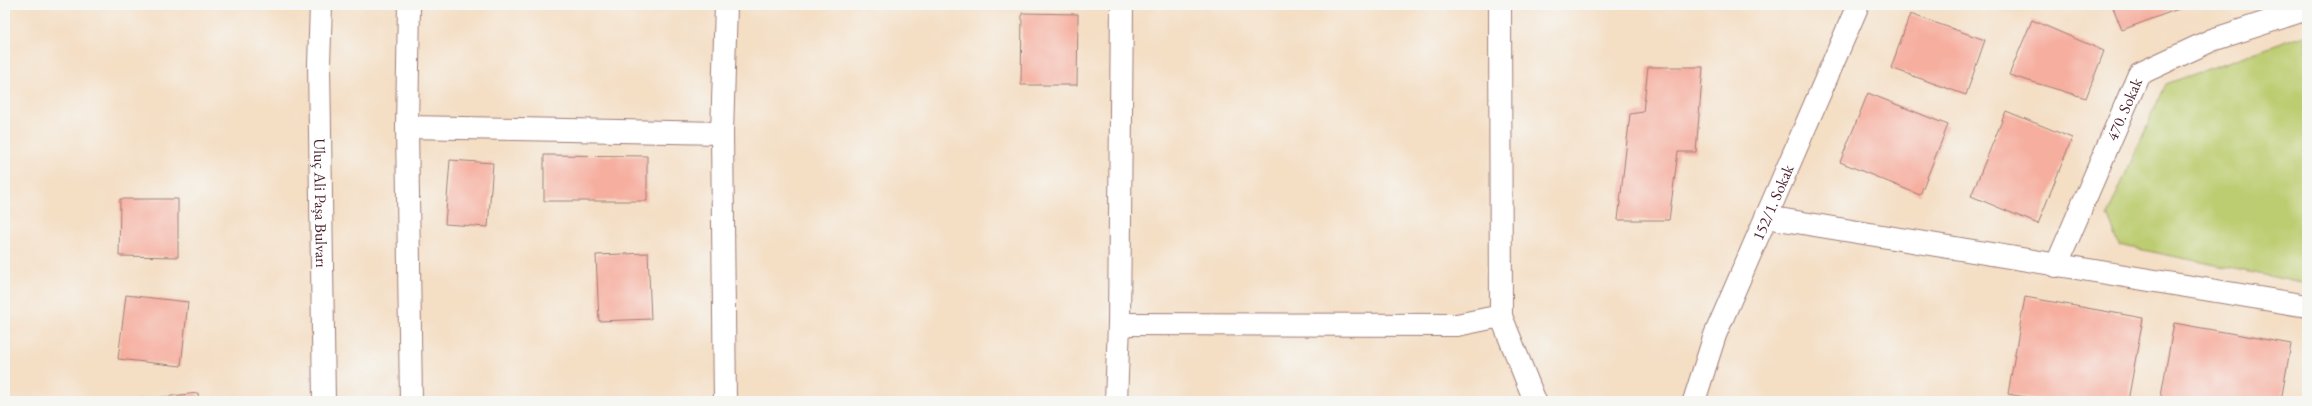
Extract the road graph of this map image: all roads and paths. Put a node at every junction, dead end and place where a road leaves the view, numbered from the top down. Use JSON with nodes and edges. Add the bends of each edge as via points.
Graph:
{"nodes":[{"id":1,"x":321,"y":5,"type":"edge"},
{"id":2,"x":409,"y":5,"type":"edge"},
{"id":3,"x":726,"y":5,"type":"edge"},
{"id":4,"x":1122,"y":5,"type":"edge"},
{"id":5,"x":1500,"y":5,"type":"edge"},
{"id":6,"x":1858,"y":5,"type":"edge"},
{"id":7,"x":2307,"y":9,"type":"edge"},
{"id":8,"x":407,"y":127,"type":"junction"},
{"id":9,"x":722,"y":133,"type":"junction"},
{"id":10,"x":1766,"y":217,"type":"junction"},
{"id":11,"x":2056,"y":266,"type":"junction"},
{"id":12,"x":2307,"y":306,"type":"edge"},
{"id":13,"x":1501,"y":316,"type":"junction"},
{"id":14,"x":1119,"y":324,"type":"junction"},
{"id":15,"x":324,"y":401,"type":"edge"},
{"id":16,"x":411,"y":401,"type":"edge"},
{"id":17,"x":725,"y":401,"type":"edge"},
{"id":18,"x":1116,"y":401,"type":"edge"},
{"id":19,"x":1535,"y":401,"type":"edge"},
{"id":20,"x":1694,"y":401,"type":"edge"}],
"edges":[{"from":1,"to":15,"type":"street","name":"Uluç Ali Paşa Bulvarı","via":[[319,64]]},
{"from":2,"to":8,"type":"street"},
{"from":3,"to":9,"type":"street"},
{"from":4,"to":14,"type":"street"},
{"from":5,"to":13,"type":"street"},
{"from":6,"to":10,"type":"street","name":"152/1. Sokak"},
{"from":7,"to":11,"type":"street","name":"470. Sokak","via":[[2212,40],[2139,74]]},
{"from":8,"to":9,"type":"street"},
{"from":8,"to":16,"type":"street"},
{"from":9,"to":17,"type":"street"},
{"from":10,"to":11,"type":"street"},
{"from":10,"to":20,"type":"street","name":"152/1. Sokak","via":[[1715,335]]},
{"from":11,"to":12,"type":"street"},
{"from":13,"to":14,"type":"street","via":[[1457,325]]},
{"from":13,"to":19,"type":"street"},
{"from":14,"to":18,"type":"street"}]}
